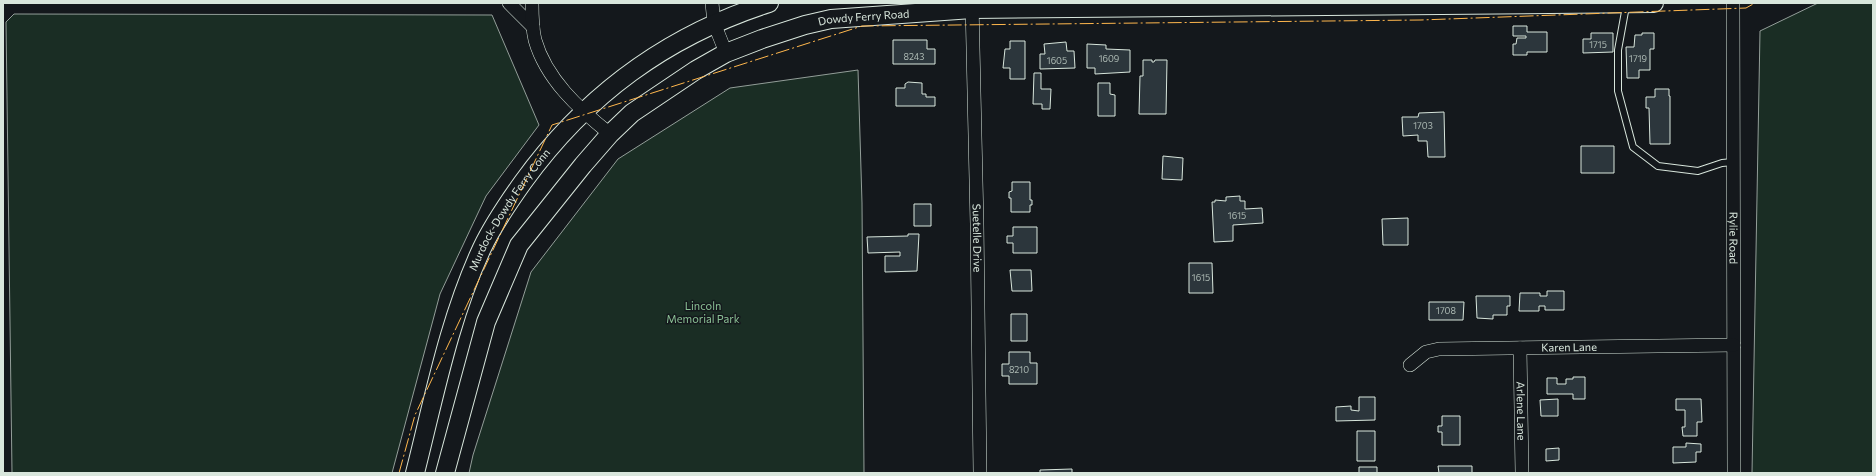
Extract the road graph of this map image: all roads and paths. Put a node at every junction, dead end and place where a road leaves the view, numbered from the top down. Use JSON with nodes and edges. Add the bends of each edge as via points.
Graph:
{"nodes":[{"id":1,"x":509,"y":3,"type":"edge"},
{"id":2,"x":532,"y":3,"type":"edge"},
{"id":3,"x":712,"y":3,"type":"edge"},
{"id":4,"x":769,"y":3,"type":"edge"},
{"id":5,"x":1654,"y":3,"type":"edge"},
{"id":6,"x":1733,"y":3,"type":"edge"},
{"id":7,"x":1400,"y":4,"type":"edge"},
{"id":8,"x":1627,"y":4,"type":"junction"},
{"id":9,"x":972,"y":6,"type":"edge"},
{"id":10,"x":714,"y":23,"type":"junction"},
{"id":11,"x":533,"y":28,"type":"junction"},
{"id":12,"x":726,"y":53,"type":"junction"},
{"id":13,"x":583,"y":112,"type":"junction"},
{"id":14,"x":610,"y":134,"type":"junction"},
{"id":15,"x":1733,"y":162,"type":"junction"},
{"id":16,"x":1734,"y":345,"type":"junction"},
{"id":17,"x":1520,"y":348,"type":"junction"},
{"id":18,"x":1410,"y":365,"type":"dead end"},
{"id":19,"x":423,"y":442,"type":"junction"},
{"id":20,"x":451,"y":451,"type":"junction"},
{"id":21,"x":414,"y":473,"type":"edge"},
{"id":22,"x":445,"y":473,"type":"edge"},
{"id":23,"x":980,"y":473,"type":"edge"},
{"id":24,"x":1522,"y":473,"type":"edge"},
{"id":25,"x":1734,"y":473,"type":"edge"}],
"edges":[{"from":1,"to":11,"type":"street"},
{"from":2,"to":11,"type":"street"},
{"from":3,"to":10,"type":"street"},
{"from":4,"to":10,"type":"main road","name":"Murdock-Dowdy Ferry Conn"},
{"from":5,"to":8,"type":"main road","name":"Dowdy Ferry Road"},
{"from":6,"to":15,"type":"street","name":"Rylie Road"},
{"from":7,"to":8,"type":"main road","name":"Dowdy Ferry Road"},
{"from":7,"to":9,"type":"main road","name":"Dowdy Ferry Road"},
{"from":8,"to":15,"type":"lane","via":[[1618,50],[1618,91],[1633,147],[1658,166],[1698,171]]},
{"from":9,"to":12,"type":"main road","name":"Dowdy Ferry Road","via":[[831,19],[805,24]]},
{"from":9,"to":23,"type":"street","name":"Suetelle Drive"},
{"from":10,"to":12,"type":"street"},
{"from":10,"to":13,"type":"main road","name":"Murdock-Dowdy Ferry Conn","via":[[644,62]]},
{"from":11,"to":13,"type":"street","via":[[543,59],[557,83]]},
{"from":12,"to":14,"type":"main road","via":[[632,113]]},
{"from":13,"to":14,"type":"street"},
{"from":13,"to":19,"type":"main road","name":"Murdock-Dowdy Ferry Conn","via":[[554,141],[535,166],[482,247],[454,319]]},
{"from":14,"to":20,"type":"main road","via":[[519,245],[486,322]]},
{"from":15,"to":16,"type":"street","name":"Rylie Road"},
{"from":16,"to":17,"type":"street","name":"Karen Lane"},
{"from":16,"to":25,"type":"street","name":"Rylie Road"},
{"from":17,"to":18,"type":"street","name":"Karen Lane","via":[[1439,349],[1426,352]]},
{"from":17,"to":24,"type":"street","name":"Arlene Lane"},
{"from":19,"to":20,"type":"main road"},
{"from":19,"to":21,"type":"main road","name":"Murdock-Dowdy Ferry Conn"},
{"from":20,"to":22,"type":"main road"}]}
